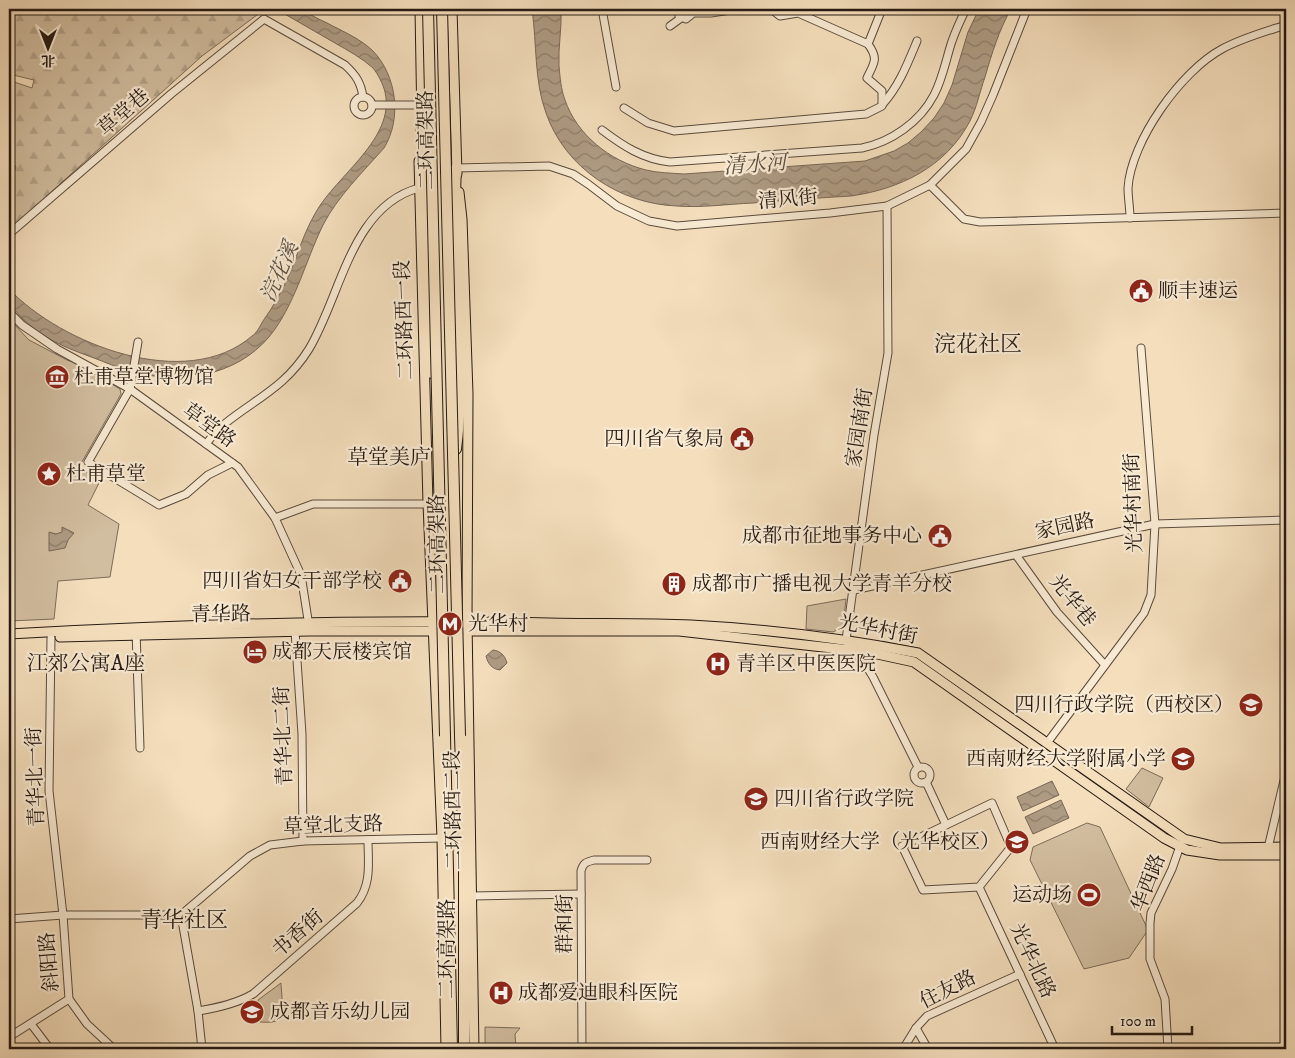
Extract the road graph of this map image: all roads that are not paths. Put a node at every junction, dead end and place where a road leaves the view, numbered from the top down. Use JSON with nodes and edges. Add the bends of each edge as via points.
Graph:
{"nodes":[{"id":1,"x":420,"y":9,"type":"edge"},
{"id":2,"x":428,"y":9,"type":"edge"},
{"id":3,"x":442,"y":9,"type":"edge"},
{"id":4,"x":452,"y":9,"type":"edge"},
{"id":5,"x":602,"y":9,"type":"edge"},
{"id":6,"x":679,"y":9,"type":"edge"},
{"id":7,"x":737,"y":9,"type":"edge"},
{"id":8,"x":771,"y":9,"type":"edge"},
{"id":9,"x":882,"y":9,"type":"edge"},
{"id":10,"x":966,"y":9,"type":"edge"},
{"id":11,"x":1027,"y":9,"type":"edge"},
{"id":12,"x":692,"y":11,"type":"edge"},
{"id":13,"x":796,"y":11,"type":"edge"},
{"id":14,"x":681,"y":18,"type":"junction"},
{"id":15,"x":670,"y":26,"type":"dead end"},
{"id":16,"x":1286,"y":26,"type":"edge"},
{"id":17,"x":917,"y":41,"type":"dead end"},
{"id":18,"x":868,"y":44,"type":"junction"},
{"id":19,"x":616,"y":87,"type":"dead end"},
{"id":20,"x":882,"y":92,"type":"junction"},
{"id":21,"x":894,"y":92,"type":"junction"},
{"id":22,"x":363,"y":97,"type":"junction"},
{"id":23,"x":372,"y":105,"type":"junction"},
{"id":24,"x":422,"y":105,"type":"junction"},
{"id":25,"x":882,"y":106,"type":"junction"},
{"id":26,"x":624,"y":108,"type":"dead end"},
{"id":27,"x":422,"y":125,"type":"junction"},
{"id":28,"x":602,"y":130,"type":"dead end"},
{"id":29,"x":456,"y":168,"type":"junction"},
{"id":30,"x":930,"y":185,"type":"junction"},
{"id":31,"x":419,"y":188,"type":"junction"},
{"id":32,"x":887,"y":206,"type":"junction"},
{"id":33,"x":1286,"y":213,"type":"edge"},
{"id":34,"x":1130,"y":218,"type":"junction"},
{"id":35,"x":9,"y":234,"type":"edge"},
{"id":36,"x":9,"y":312,"type":"edge"},
{"id":37,"x":138,"y":342,"type":"dead end"},
{"id":38,"x":1141,"y":348,"type":"dead end"},
{"id":39,"x":130,"y":389,"type":"junction"},
{"id":40,"x":206,"y":444,"type":"junction"},
{"id":41,"x":438,"y":459,"type":"junction"},
{"id":42,"x":232,"y":463,"type":"junction"},
{"id":43,"x":453,"y":467,"type":"junction"},
{"id":44,"x":428,"y":504,"type":"junction"},
{"id":45,"x":275,"y":518,"type":"junction"},
{"id":46,"x":1286,"y":520,"type":"edge"},
{"id":47,"x":1155,"y":524,"type":"junction"},
{"id":48,"x":1016,"y":554,"type":"junction"},
{"id":49,"x":854,"y":590,"type":"junction"},
{"id":50,"x":434,"y":626,"type":"junction"},
{"id":51,"x":467,"y":626,"type":"junction"},
{"id":52,"x":309,"y":627,"type":"junction"},
{"id":53,"x":136,"y":631,"type":"junction"},
{"id":54,"x":295,"y":631,"type":"junction"},
{"id":55,"x":9,"y":634,"type":"edge"},
{"id":56,"x":51,"y":638,"type":"junction"},
{"id":57,"x":9,"y":640,"type":"edge"},
{"id":58,"x":846,"y":640,"type":"junction"},
{"id":59,"x":854,"y":651,"type":"junction"},
{"id":60,"x":1105,"y":665,"type":"junction"},
{"id":61,"x":1047,"y":743,"type":"junction"},
{"id":62,"x":140,"y":748,"type":"dead end"},
{"id":63,"x":918,"y":767,"type":"junction"},
{"id":64,"x":1286,"y":772,"type":"edge"},
{"id":65,"x":926,"y":782,"type":"junction"},
{"id":66,"x":946,"y":825,"type":"junction"},
{"id":67,"x":442,"y":838,"type":"junction"},
{"id":68,"x":368,"y":840,"type":"junction"},
{"id":69,"x":303,"y":841,"type":"junction"},
{"id":70,"x":1180,"y":846,"type":"junction"},
{"id":71,"x":1268,"y":848,"type":"junction"},
{"id":72,"x":1286,"y":848,"type":"edge"},
{"id":73,"x":1286,"y":855,"type":"edge"},
{"id":74,"x":647,"y":860,"type":"dead end"},
{"id":75,"x":979,"y":887,"type":"junction"},
{"id":76,"x":582,"y":894,"type":"junction"},
{"id":77,"x":472,"y":896,"type":"junction"},
{"id":78,"x":63,"y":915,"type":"junction"},
{"id":79,"x":181,"y":915,"type":"junction"},
{"id":80,"x":9,"y":919,"type":"edge"},
{"id":81,"x":1020,"y":974,"type":"junction"},
{"id":82,"x":69,"y":999,"type":"junction"},
{"id":83,"x":198,"y":1011,"type":"junction"},
{"id":84,"x":30,"y":1024,"type":"junction"},
{"id":85,"x":916,"y":1028,"type":"junction"},
{"id":86,"x":9,"y":1037,"type":"edge"},
{"id":87,"x":50,"y":1049,"type":"edge"},
{"id":88,"x":114,"y":1049,"type":"edge"},
{"id":89,"x":202,"y":1049,"type":"edge"},
{"id":90,"x":446,"y":1049,"type":"edge"},
{"id":91,"x":452,"y":1049,"type":"edge"},
{"id":92,"x":464,"y":1049,"type":"edge"},
{"id":93,"x":474,"y":1049,"type":"edge"},
{"id":94,"x":582,"y":1049,"type":"edge"},
{"id":95,"x":903,"y":1049,"type":"edge"},
{"id":96,"x":928,"y":1049,"type":"edge"},
{"id":97,"x":1056,"y":1049,"type":"edge"},
{"id":98,"x":1168,"y":1049,"type":"edge"}],
"edges":[{"from":1,"to":24,"type":"main road","name":"二环路西一段"},
{"from":2,"to":41,"type":"highway","name":"二环高架路","bridge":true},
{"from":3,"to":43,"type":"highway","name":"二环高架路","bridge":true},
{"from":4,"to":29,"type":"main road"},
{"from":5,"to":19,"type":"street"},
{"from":6,"to":14,"type":"street"},
{"from":7,"to":12,"type":"street","via":[[711,13]]},
{"from":8,"to":13,"type":"street","via":[[780,16]]},
{"from":9,"to":18,"type":"street"},
{"from":10,"to":28,"type":"street","via":[[940,82],[929,102],[903,130],[882,143],[862,148],[670,162],[633,152]]},
{"from":11,"to":30,"type":"street","name":"清风街","via":[[981,122],[966,149]]},
{"from":12,"to":14,"type":"street","via":[[688,18]]},
{"from":13,"to":18,"type":"street"},
{"from":14,"to":15,"type":"street"},
{"from":16,"to":34,"type":"street","via":[[1255,34],[1220,50],[1184,79],[1138,146],[1128,187]]},
{"from":17,"to":21,"type":"street"},
{"from":18,"to":20,"type":"street","via":[[875,60],[867,78]]},
{"from":20,"to":21,"type":"street"},
{"from":20,"to":25,"type":"street"},
{"from":21,"to":25,"type":"street"},
{"from":22,"to":23,"type":"street"},
{"from":22,"to":23,"type":"street","via":[[355,104],[358,114],[369,113]]},
{"from":22,"to":35,"type":"street","name":"草堂巷","via":[[356,76],[345,65],[264,19],[171,94]]},
{"from":23,"to":24,"type":"street"},
{"from":24,"to":27,"type":"main road","name":"二环路西一段"},
{"from":25,"to":26,"type":"street","via":[[858,115],[674,131],[648,124]]},
{"from":27,"to":31,"type":"main road","name":"二环路西一段","via":[[418,142]]},
{"from":27,"to":41,"type":"highway","bridge":true},
{"from":29,"to":32,"type":"street","name":"清风街","via":[[549,166],[573,174],[617,206],[649,221],[677,226]]},
{"from":29,"to":43,"type":"highway","bridge":true,"via":[[454,218],[460,386],[459,429]]},
{"from":29,"to":51,"type":"main road","via":[[462,219],[468,394]]},
{"from":30,"to":32,"type":"street","name":"清风街"},
{"from":30,"to":34,"type":"street","via":[[964,219],[972,222]]},
{"from":31,"to":40,"type":"street","via":[[405,192],[381,210],[366,227],[350,255],[323,324],[294,370],[272,391],[226,423]]},
{"from":31,"to":44,"type":"main road","name":"二环路西一段"},
{"from":32,"to":49,"type":"street","name":"家园南街","via":[[888,353]]},
{"from":33,"to":34,"type":"street"},
{"from":36,"to":39,"type":"street","name":"草堂路","via":[[57,349]]},
{"from":37,"to":39,"type":"street"},
{"from":38,"to":47,"type":"street","name":"光华村南街"},
{"from":39,"to":40,"type":"street","name":"草堂路"},
{"from":39,"to":42,"type":"street","via":[[88,462],[159,505],[186,494],[208,475]]},
{"from":40,"to":42,"type":"street","name":"草堂路"},
{"from":41,"to":91,"type":"highway","name":"二环高架路","bridge":true},
{"from":42,"to":45,"type":"street","name":"草堂路"},
{"from":43,"to":92,"type":"highway","name":"二环高架路","bridge":true,"via":[[464,858]]},
{"from":44,"to":45,"type":"street","via":[[314,504]]},
{"from":44,"to":50,"type":"main road","name":"二环路西一段"},
{"from":45,"to":52,"type":"street","name":"草堂路","via":[[301,576]]},
{"from":46,"to":47,"type":"street","name":"家园路"},
{"from":47,"to":48,"type":"street","name":"家园路"},
{"from":47,"to":60,"type":"street","name":"光华村南街","via":[[1151,596],[1144,613]]},
{"from":48,"to":49,"type":"street","name":"家园路"},
{"from":48,"to":60,"type":"street","name":"光华巷","via":[[1057,612]]},
{"from":49,"to":58,"type":"street","name":"家园南街"},
{"from":50,"to":51,"type":"main road","name":"光华村街"},
{"from":50,"to":52,"type":"main road","name":"青华路"},
{"from":50,"to":67,"type":"main road","name":"二环路西二段"},
{"from":51,"to":58,"type":"main road","name":"光华村街","via":[[691,626]]},
{"from":51,"to":59,"type":"main road","name":"光华村街","via":[[679,631]]},
{"from":51,"to":77,"type":"main road","name":"二环路西二段"},
{"from":52,"to":53,"type":"main road","name":"青华路"},
{"from":52,"to":54,"type":"main road","name":"青华路"},
{"from":53,"to":54,"type":"main road","name":"青华路"},
{"from":53,"to":55,"type":"main road","name":"青华路"},
{"from":53,"to":56,"type":"main road","name":"青华路"},
{"from":53,"to":62,"type":"street"},
{"from":54,"to":69,"type":"street","name":"青华北二街","via":[[302,734]]},
{"from":56,"to":57,"type":"main road","name":"青华路"},
{"from":56,"to":78,"type":"street","name":"青华北一街","via":[[49,790]]},
{"from":58,"to":59,"type":"street"},
{"from":58,"to":61,"type":"main road","name":"光华村街","via":[[918,653]]},
{"from":59,"to":63,"type":"street","via":[[873,677]]},
{"from":59,"to":70,"type":"main road","name":"光华村街","via":[[914,662],[1164,838]]},
{"from":60,"to":61,"type":"street","name":"光华村南街"},
{"from":61,"to":71,"type":"main road","name":"光华村街","via":[[1184,839],[1222,848]]},
{"from":63,"to":65,"type":"street","via":[[923,766],[929,772]]},
{"from":63,"to":65,"type":"street","via":[[915,778],[921,783]]},
{"from":64,"to":71,"type":"street"},
{"from":65,"to":66,"type":"street"},
{"from":66,"to":75,"type":"street","via":[[992,803],[1011,846]]},
{"from":66,"to":75,"type":"street","via":[[902,846],[923,890]]},
{"from":67,"to":68,"type":"street","name":"草堂北支路"},
{"from":67,"to":90,"type":"main road","name":"二环路西二段"},
{"from":68,"to":69,"type":"street","name":"草堂北支路"},
{"from":68,"to":83,"type":"street","name":"书香街","via":[[367,886],[357,902],[253,994]]},
{"from":69,"to":79,"type":"street","name":"草堂北支路","via":[[279,843],[259,850]]},
{"from":70,"to":73,"type":"main road","name":"光华村街","via":[[1220,855]]},
{"from":70,"to":98,"type":"street","name":"华西路","via":[[1151,913],[1150,923],[1150,959],[1165,999]]},
{"from":71,"to":72,"type":"main road","name":"光华村街"},
{"from":74,"to":76,"type":"street","name":"群和街","via":[[586,862],[581,871]]},
{"from":75,"to":81,"type":"street","name":"光华北路"},
{"from":76,"to":77,"type":"street"},
{"from":76,"to":94,"type":"street","name":"群和街"},
{"from":77,"to":93,"type":"main road","name":"二环路西二段"},
{"from":78,"to":79,"type":"street"},
{"from":78,"to":80,"type":"street"},
{"from":78,"to":82,"type":"street","name":"斜阳路"},
{"from":79,"to":83,"type":"street"},
{"from":81,"to":85,"type":"street","name":"住友路","via":[[927,1016]]},
{"from":81,"to":97,"type":"street","name":"光华北路"},
{"from":82,"to":84,"type":"street"},
{"from":82,"to":88,"type":"street","name":"斜阳路","via":[[87,1024]]},
{"from":83,"to":89,"type":"street"},
{"from":84,"to":86,"type":"street"},
{"from":84,"to":87,"type":"street"},
{"from":85,"to":95,"type":"street","name":"住友路"},
{"from":85,"to":96,"type":"street"}]}
